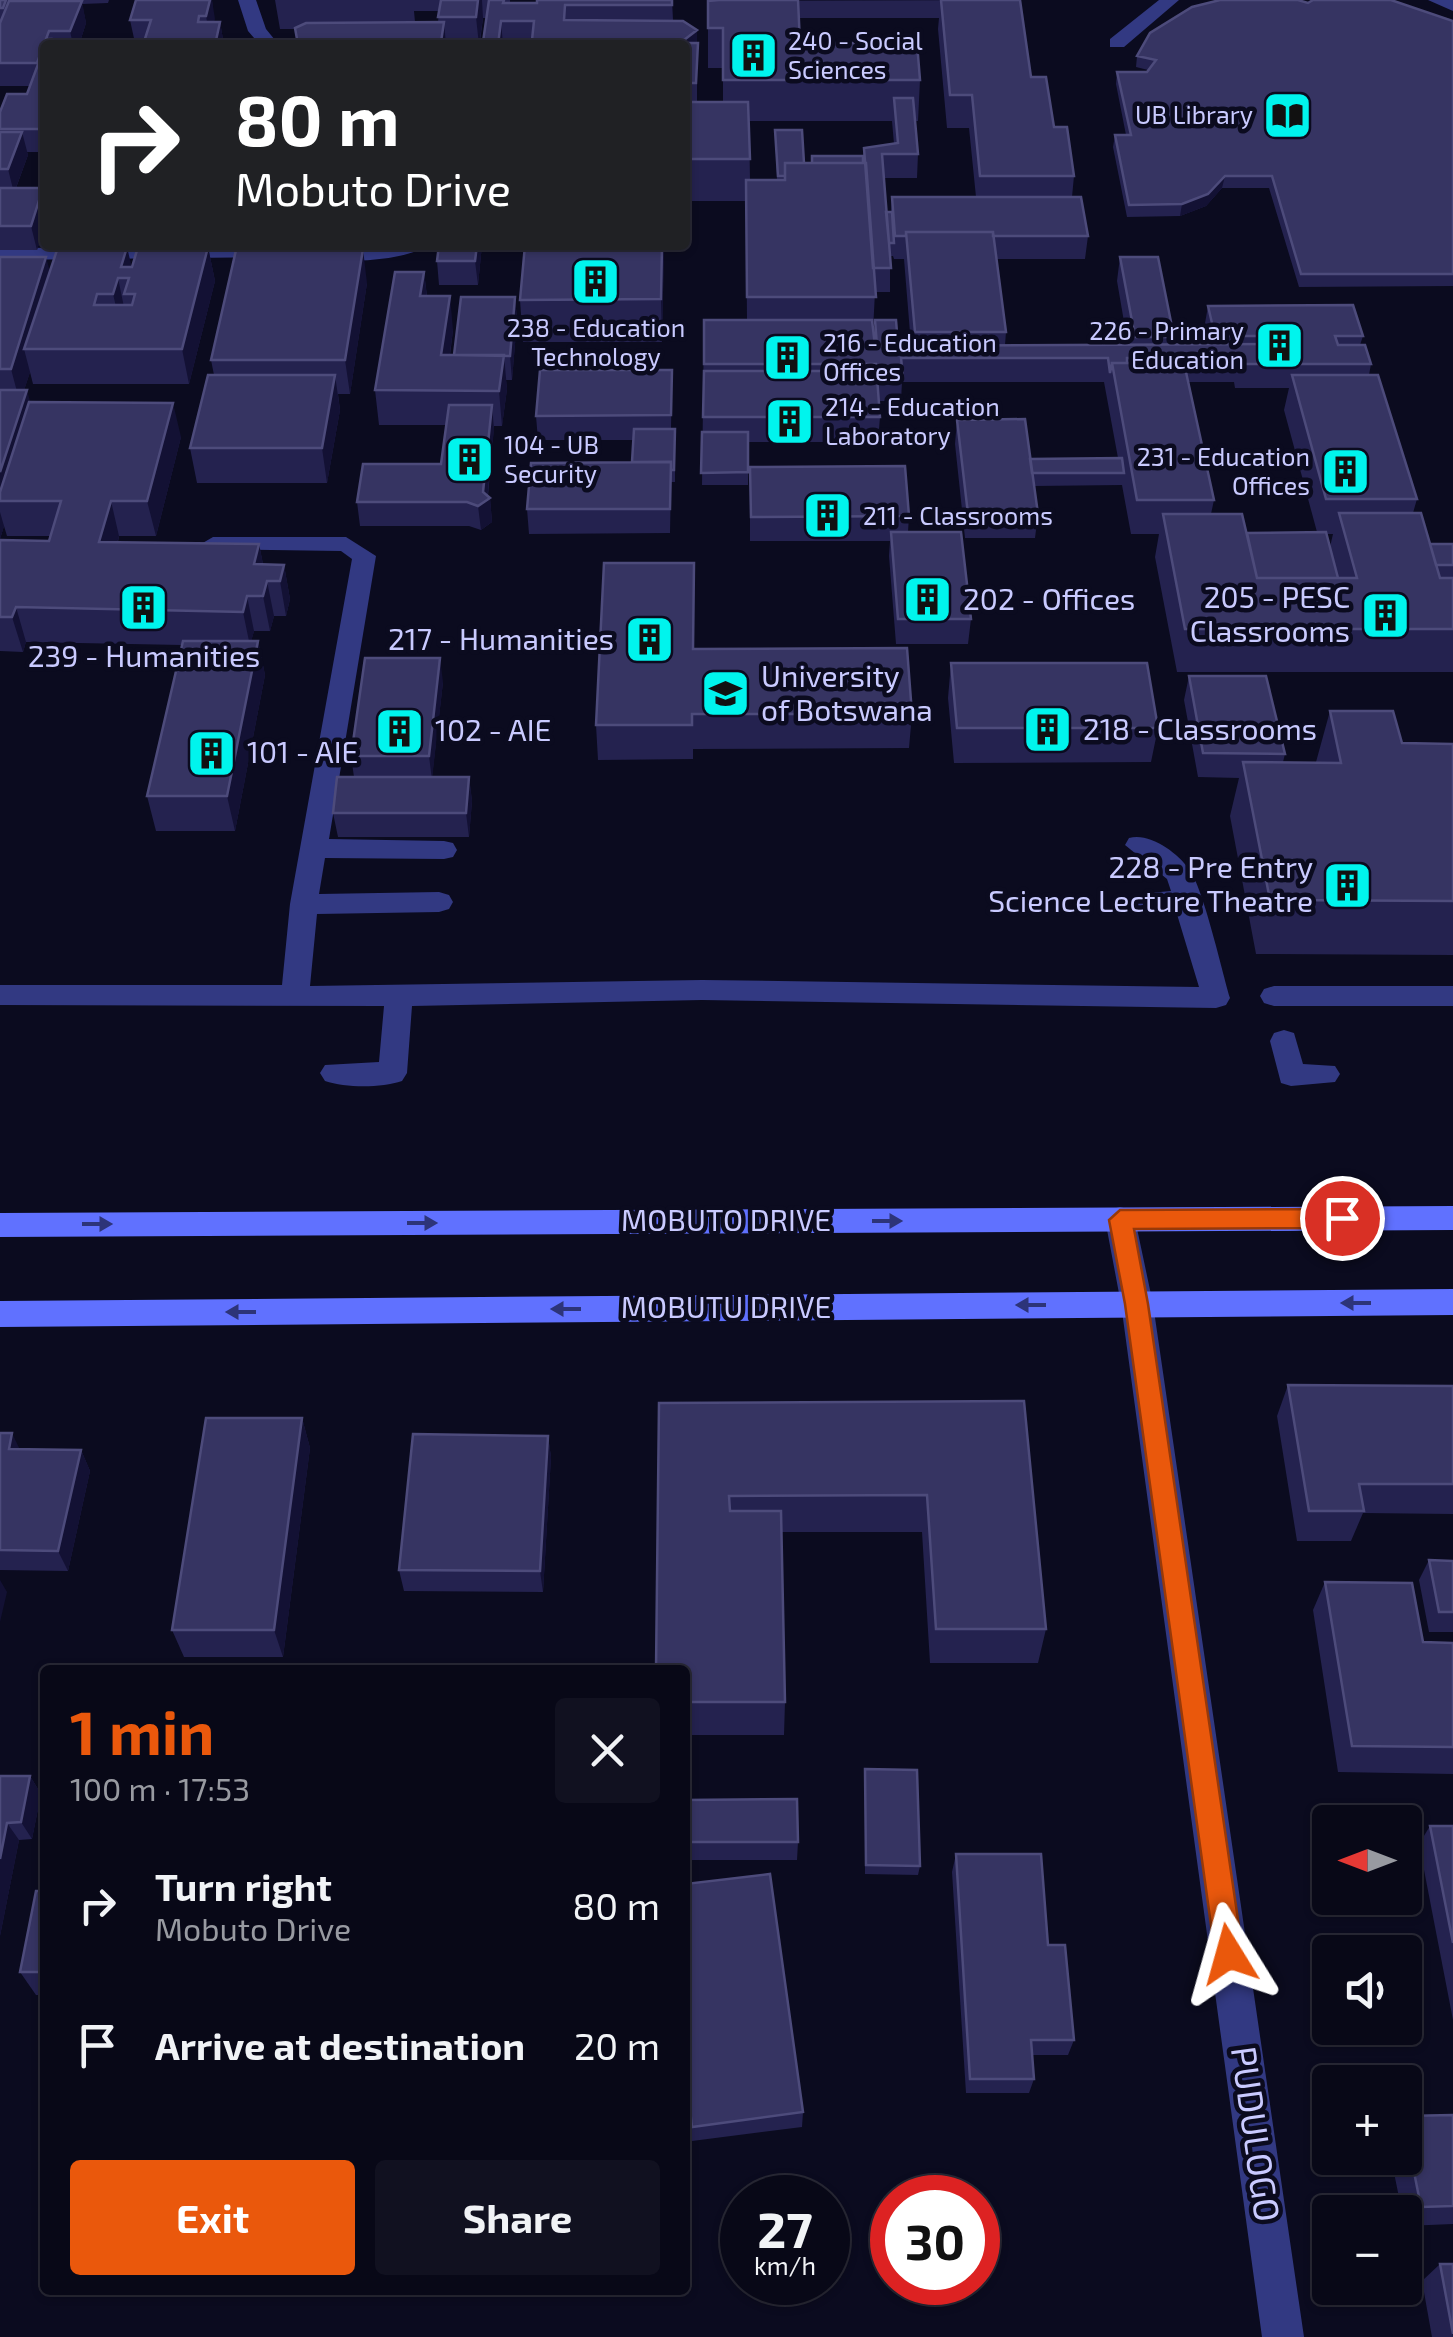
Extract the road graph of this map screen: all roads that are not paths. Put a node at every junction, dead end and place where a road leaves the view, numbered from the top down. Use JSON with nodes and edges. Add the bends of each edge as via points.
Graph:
{"nodes":[{"id":1,"x":247,"y":0,"type":"edge"},
{"id":2,"x":1170,"y":0,"type":"edge"},
{"id":3,"x":1437,"y":0,"type":"edge"},
{"id":4,"x":1453,"y":6,"type":"edge"},
{"id":5,"x":266,"y":40,"type":"edge"},
{"id":6,"x":1117,"y":43,"type":"dead end"},
{"id":7,"x":401,"y":250,"type":"edge"},
{"id":8,"x":276,"y":251,"type":"edge"},
{"id":9,"x":0,"y":254,"type":"edge"},
{"id":10,"x":188,"y":544,"type":"edge"},
{"id":11,"x":1138,"y":845,"type":"dead end"},
{"id":12,"x":313,"y":848,"type":"junction"},
{"id":13,"x":444,"y":850,"type":"dead end"},
{"id":14,"x":1148,"y":901,"type":"dead end"},
{"id":15,"x":1188,"y":901,"type":"junction"},
{"id":16,"x":440,"y":902,"type":"dead end"},
{"id":17,"x":304,"y":904,"type":"junction"},
{"id":18,"x":0,"y":994,"type":"edge"},
{"id":19,"x":296,"y":996,"type":"junction"},
{"id":20,"x":399,"y":996,"type":"junction"},
{"id":21,"x":1274,"y":996,"type":"dead end"},
{"id":22,"x":1453,"y":996,"type":"edge"},
{"id":23,"x":1284,"y":1041,"type":"dead end"},
{"id":24,"x":335,"y":1073,"type":"dead end"},
{"id":25,"x":1325,"y":1074,"type":"dead end"},
{"id":26,"x":1453,"y":1218,"type":"edge"},
{"id":27,"x":1120,"y":1220,"type":"junction"},
{"id":28,"x":0,"y":1224,"type":"edge"},
{"id":29,"x":1453,"y":1302,"type":"edge"},
{"id":30,"x":1136,"y":1304,"type":"junction"},
{"id":31,"x":0,"y":1314,"type":"edge"},
{"id":32,"x":1284,"y":2337,"type":"edge"}],
"edges":[{"from":1,"to":5,"type":"street"},
{"from":2,"to":6,"type":"street"},
{"from":3,"to":4,"type":"street"},
{"from":7,"to":8,"type":"street"},
{"from":8,"to":9,"type":"street"},
{"from":10,"to":12,"type":"street","via":[[346,544],[364,556]]},
{"from":11,"to":15,"type":"street","via":[[1179,874]]},
{"from":12,"to":13,"type":"street"},
{"from":12,"to":17,"type":"street"},
{"from":14,"to":15,"type":"street"},
{"from":15,"to":20,"type":"street","via":[[1216,998],[702,990]]},
{"from":16,"to":17,"type":"street"},
{"from":17,"to":19,"type":"street"},
{"from":18,"to":19,"type":"street"},
{"from":19,"to":20,"type":"street"},
{"from":20,"to":24,"type":"street","via":[[392,1073]]},
{"from":21,"to":22,"type":"street"},
{"from":23,"to":25,"type":"street","via":[[1291,1075]]},
{"from":26,"to":27,"type":"main road","name":"MOBUTO DRIVE"},
{"from":28,"to":27,"type":"main road","name":"MOBUTO DRIVE","one_way":true},
{"from":27,"to":30,"type":"street","name":"PUDULOGO"},
{"from":29,"to":30,"type":"main road","name":"MOBUTU DRIVE","one_way":true},
{"from":30,"to":31,"type":"main road","name":"MOBUTU DRIVE","one_way":true},
{"from":30,"to":32,"type":"street","name":"PUDULOGO"}]}
